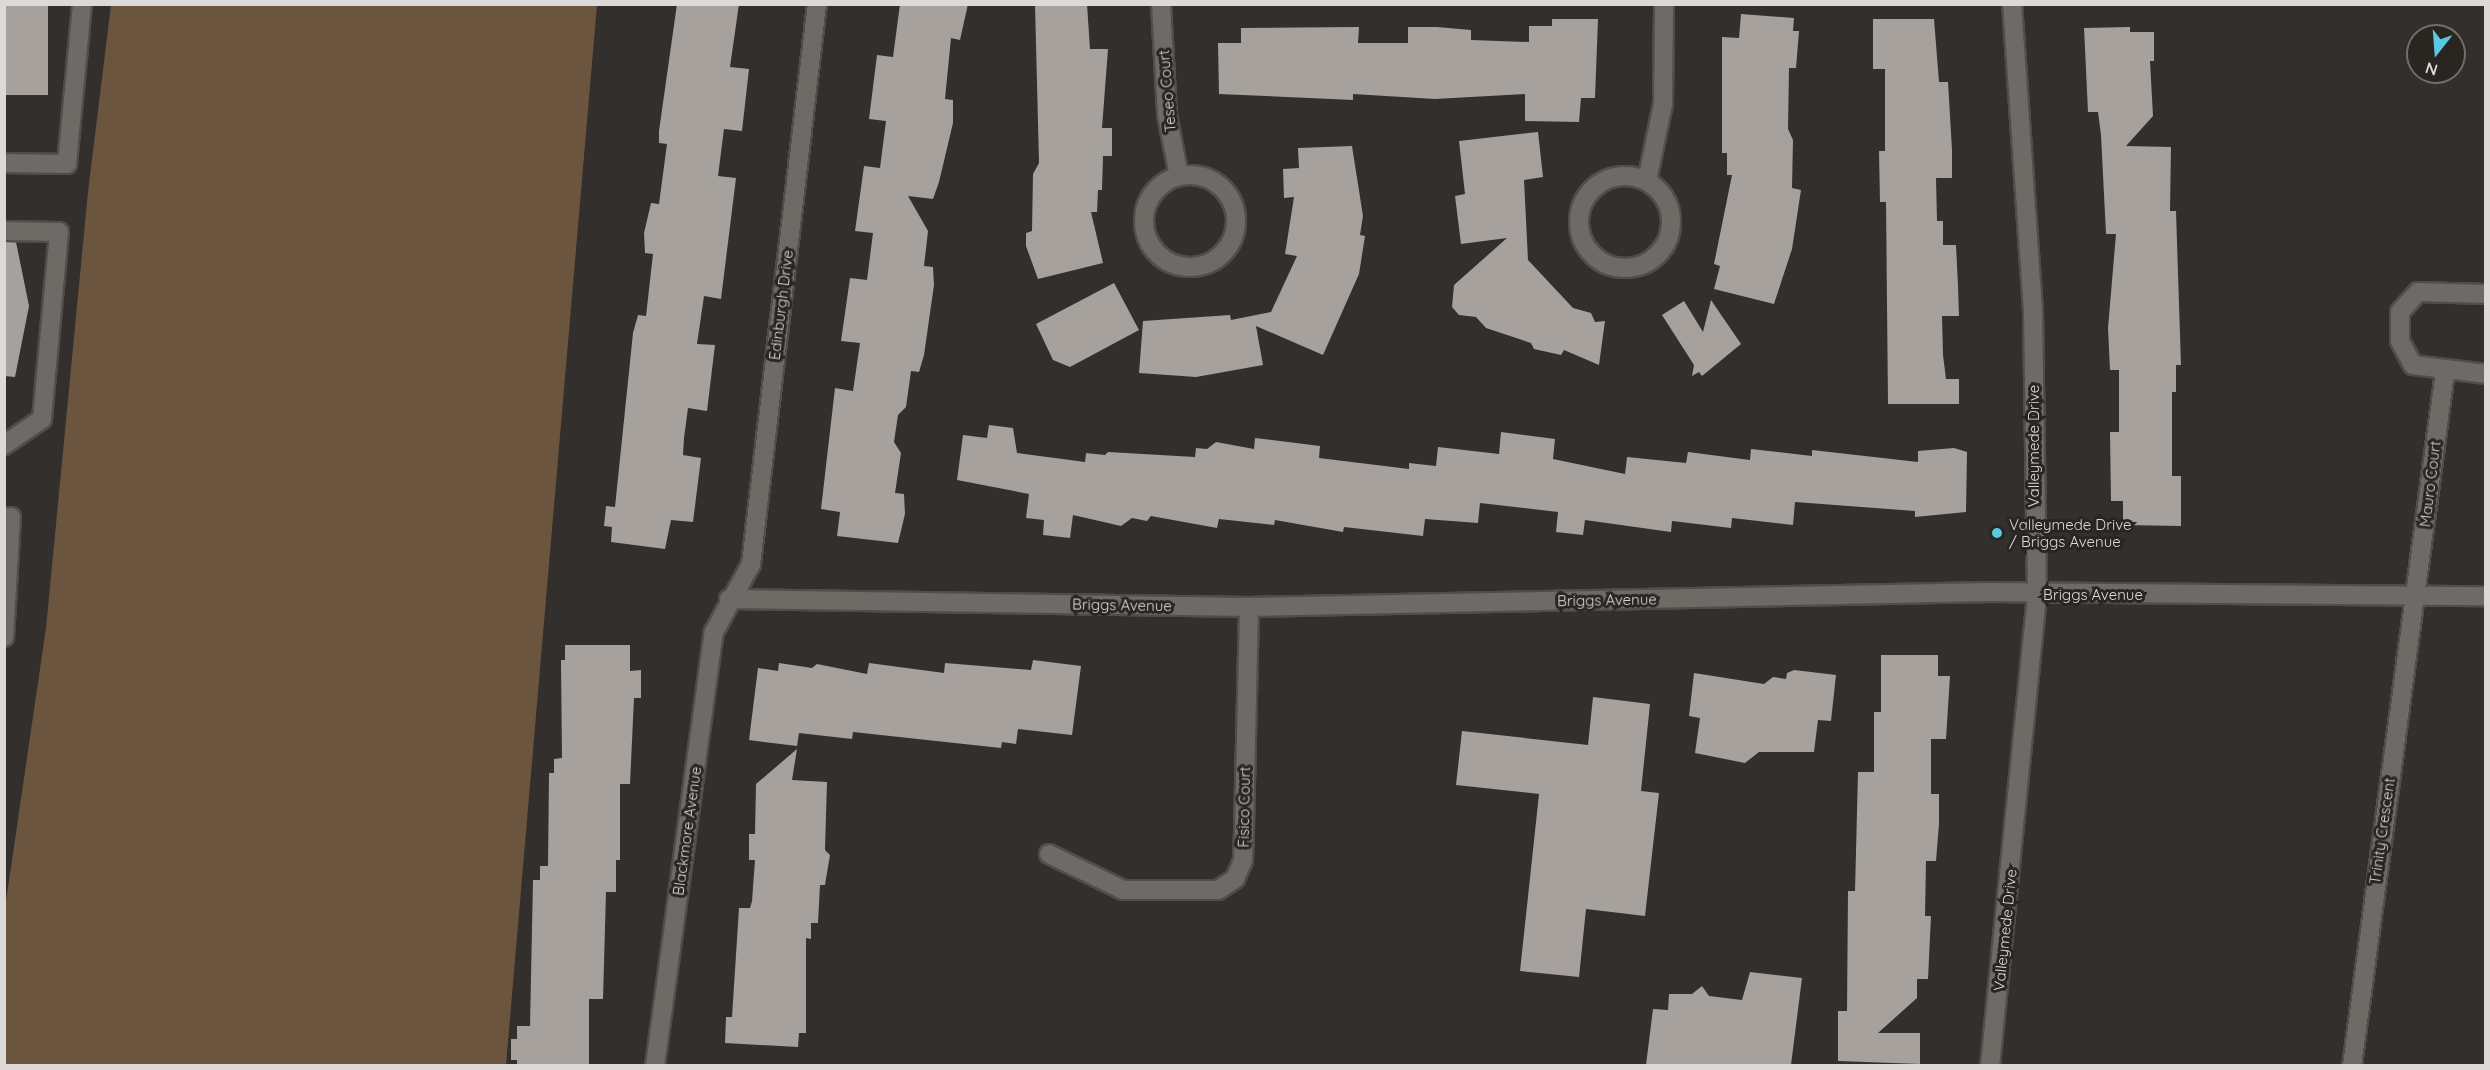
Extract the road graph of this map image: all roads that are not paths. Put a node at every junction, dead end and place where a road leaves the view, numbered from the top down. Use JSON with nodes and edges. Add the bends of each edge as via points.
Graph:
{"nodes":[{"id":1,"x":82,"y":4,"type":"edge"},
{"id":2,"x":817,"y":4,"type":"edge"},
{"id":3,"x":1161,"y":4,"type":"edge"},
{"id":4,"x":1664,"y":4,"type":"edge"},
{"id":5,"x":2012,"y":4,"type":"edge"},
{"id":6,"x":4,"y":163,"type":"edge"},
{"id":7,"x":1179,"y":176,"type":"junction"},
{"id":8,"x":1647,"y":181,"type":"junction"},
{"id":9,"x":4,"y":231,"type":"edge"},
{"id":10,"x":2486,"y":294,"type":"edge"},
{"id":11,"x":2445,"y":372,"type":"junction"},
{"id":12,"x":2486,"y":374,"type":"edge"},
{"id":13,"x":4,"y":445,"type":"edge"},
{"id":14,"x":4,"y":517,"type":"edge"},
{"id":15,"x":2037,"y":595,"type":"junction"},
{"id":16,"x":2415,"y":596,"type":"junction"},
{"id":17,"x":2486,"y":596,"type":"edge"},
{"id":18,"x":729,"y":599,"type":"junction"},
{"id":19,"x":1249,"y":607,"type":"junction"},
{"id":20,"x":4,"y":637,"type":"edge"},
{"id":21,"x":1049,"y":854,"type":"dead end"},
{"id":22,"x":655,"y":1065,"type":"edge"},
{"id":23,"x":1990,"y":1065,"type":"edge"},
{"id":24,"x":2352,"y":1065,"type":"edge"}],
"edges":[{"from":1,"to":6,"type":"street","via":[[67,164]]},
{"from":2,"to":18,"type":"street","name":"Edinburgh Drive","via":[[751,564]]},
{"from":3,"to":7,"type":"street","name":"Teseo Court","via":[[1167,115]]},
{"from":4,"to":8,"type":"street","via":[[1663,104]]},
{"from":5,"to":15,"type":"street","name":"Valleymede Drive","via":[[2033,311]]},
{"from":7,"to":7,"type":"street","via":[[1153,192],[1146,206],[1145,236],[1152,249],[1177,266],[1208,265],[1230,244],[1236,214],[1222,187],[1209,179]]},
{"from":8,"to":8,"type":"street","via":[[1617,176],[1603,181],[1586,196],[1578,217],[1580,233],[1596,258],[1625,268],[1640,266],[1664,247],[1672,218],[1659,190]]},
{"from":9,"to":13,"type":"street","via":[[59,232],[42,419]]},
{"from":10,"to":11,"type":"street","via":[[2418,292],[2400,312],[2400,341],[2413,365]]},
{"from":11,"to":12,"type":"street"},
{"from":11,"to":16,"type":"street","name":"Mauro Court"},
{"from":14,"to":20,"type":"street","via":[[11,517]]},
{"from":15,"to":16,"type":"street","name":"Briggs Avenue"},
{"from":15,"to":19,"type":"street","name":"Briggs Avenue"},
{"from":15,"to":23,"type":"street","name":"Valleymede Drive"},
{"from":16,"to":17,"type":"street","name":"Briggs Avenue"},
{"from":16,"to":24,"type":"street","name":"Trinity Crescent"},
{"from":18,"to":19,"type":"street","name":"Briggs Avenue"},
{"from":18,"to":22,"type":"street","name":"Blackmore Avenue","via":[[714,632]]},
{"from":19,"to":21,"type":"street","name":"Fisico Court","via":[[1244,839],[1235,879],[1218,890],[1123,890]]}]}
